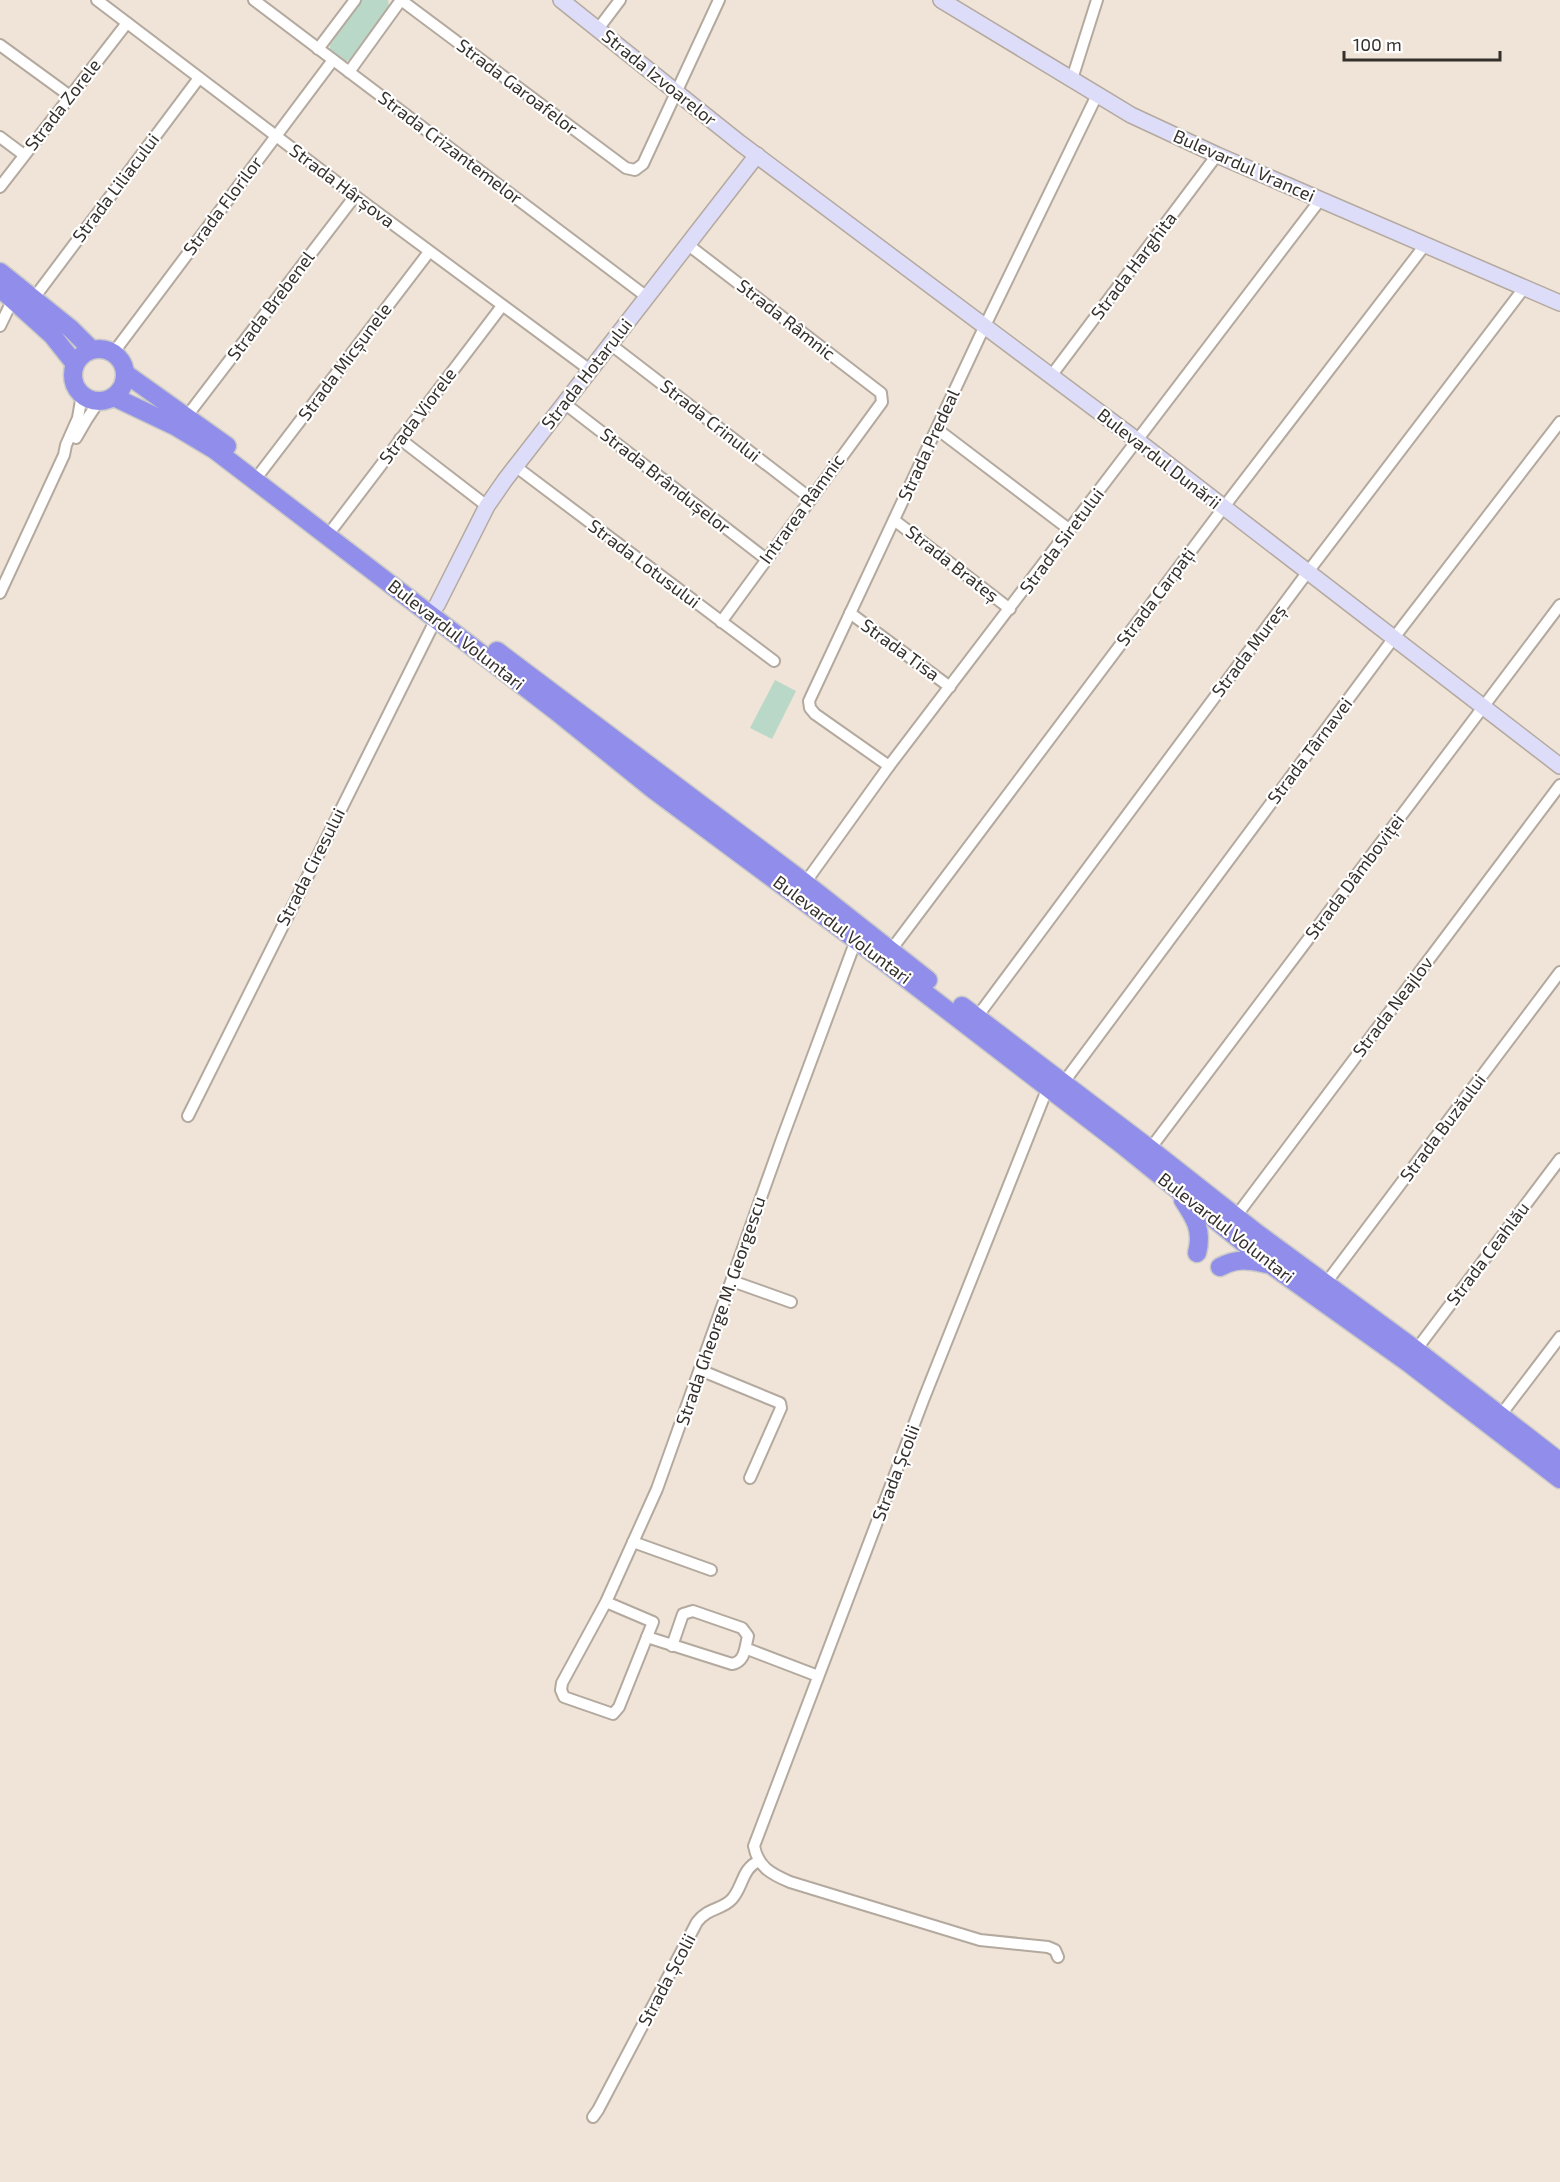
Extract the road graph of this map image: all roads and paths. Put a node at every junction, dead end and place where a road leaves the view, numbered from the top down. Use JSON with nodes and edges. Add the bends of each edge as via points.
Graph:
{"nodes":[{"id":1,"x":97,"y":0,"type":"edge"},
{"id":2,"x":254,"y":0,"type":"edge"},
{"id":3,"x":355,"y":0,"type":"edge"},
{"id":4,"x":401,"y":0,"type":"edge"},
{"id":5,"x":561,"y":0,"type":"edge"},
{"id":6,"x":620,"y":0,"type":"edge"},
{"id":7,"x":719,"y":0,"type":"edge"},
{"id":8,"x":941,"y":0,"type":"edge"},
{"id":9,"x":1096,"y":0,"type":"edge"},
{"id":10,"x":127,"y":23,"type":"junction"},
{"id":11,"x":598,"y":28,"type":"junction"},
{"id":12,"x":0,"y":45,"type":"edge"},
{"id":13,"x":318,"y":49,"type":"junction"},
{"id":14,"x":333,"y":60,"type":"junction"},
{"id":15,"x":349,"y":72,"type":"junction"},
{"id":16,"x":199,"y":78,"type":"junction"},
{"id":17,"x":1072,"y":79,"type":"junction"},
{"id":18,"x":677,"y":93,"type":"junction"},
{"id":19,"x":1097,"y":95,"type":"junction"},
{"id":20,"x":70,"y":96,"type":"junction"},
{"id":21,"x":276,"y":135,"type":"junction"},
{"id":22,"x":0,"y":137,"type":"edge"},
{"id":23,"x":24,"y":155,"type":"junction"},
{"id":24,"x":757,"y":155,"type":"junction"},
{"id":25,"x":1218,"y":155,"type":"junction"},
{"id":26,"x":0,"y":187,"type":"edge"},
{"id":27,"x":355,"y":196,"type":"junction"},
{"id":28,"x":1320,"y":200,"type":"junction"},
{"id":29,"x":687,"y":244,"type":"junction"},
{"id":30,"x":1425,"y":245,"type":"junction"},
{"id":31,"x":429,"y":252,"type":"junction"},
{"id":32,"x":0,"y":272,"type":"edge"},
{"id":33,"x":1524,"y":288,"type":"junction"},
{"id":34,"x":6,"y":294,"type":"edge"},
{"id":35,"x":647,"y":297,"type":"junction"},
{"id":36,"x":34,"y":298,"type":"junction"},
{"id":37,"x":1560,"y":303,"type":"edge"},
{"id":38,"x":502,"y":306,"type":"junction"},
{"id":39,"x":0,"y":326,"type":"edge"},
{"id":40,"x":984,"y":327,"type":"junction"},
{"id":41,"x":610,"y":344,"type":"junction"},
{"id":42,"x":92,"y":349,"type":"junction"},
{"id":43,"x":114,"y":352,"type":"junction"},
{"id":44,"x":75,"y":364,"type":"junction"},
{"id":45,"x":590,"y":370,"type":"junction"},
{"id":46,"x":126,"y":374,"type":"junction"},
{"id":47,"x":1051,"y":376,"type":"junction"},
{"id":48,"x":81,"y":394,"type":"junction"},
{"id":49,"x":883,"y":397,"type":"joint"},
{"id":50,"x":107,"y":399,"type":"junction"},
{"id":51,"x":564,"y":403,"type":"junction"},
{"id":52,"x":187,"y":416,"type":"junction"},
{"id":53,"x":1560,"y":422,"type":"edge"},
{"id":54,"x":937,"y":429,"type":"junction"},
{"id":55,"x":400,"y":440,"type":"junction"},
{"id":56,"x":1138,"y":441,"type":"junction"},
{"id":57,"x":64,"y":455,"type":"junction"},
{"id":58,"x":515,"y":466,"type":"junction"},
{"id":59,"x":261,"y":471,"type":"junction"},
{"id":60,"x":810,"y":498,"type":"junction"},
{"id":61,"x":488,"y":506,"type":"junction"},
{"id":62,"x":1223,"y":508,"type":"junction"},
{"id":63,"x":894,"y":520,"type":"junction"},
{"id":64,"x":334,"y":527,"type":"junction"},
{"id":65,"x":1070,"y":530,"type":"junction"},
{"id":66,"x":766,"y":559,"type":"junction"},
{"id":67,"x":1308,"y":572,"type":"junction"},
{"id":68,"x":0,"y":593,"type":"edge"},
{"id":69,"x":1560,"y":605,"type":"edge"},
{"id":70,"x":1010,"y":609,"type":"junction"},
{"id":71,"x":437,"y":612,"type":"junction"},
{"id":72,"x":850,"y":613,"type":"junction"},
{"id":73,"x":721,"y":622,"type":"junction"},
{"id":74,"x":1394,"y":639,"type":"junction"},
{"id":75,"x":774,"y":661,"type":"dead end"},
{"id":76,"x":950,"y":687,"type":"junction"},
{"id":77,"x":1482,"y":707,"type":"junction"},
{"id":78,"x":889,"y":766,"type":"junction"},
{"id":79,"x":1560,"y":766,"type":"edge"},
{"id":80,"x":1560,"y":785,"type":"edge"},
{"id":81,"x":805,"y":883,"type":"junction"},
{"id":82,"x":856,"y":940,"type":"junction"},
{"id":83,"x":891,"y":950,"type":"junction"},
{"id":84,"x":1560,"y":972,"type":"edge"},
{"id":85,"x":977,"y":1017,"type":"junction"},
{"id":86,"x":1056,"y":1084,"type":"junction"},
{"id":87,"x":188,"y":1116,"type":"dead end"},
{"id":88,"x":1150,"y":1149,"type":"junction"},
{"id":89,"x":1560,"y":1159,"type":"edge"},
{"id":90,"x":1176,"y":1189,"type":"junction"},
{"id":91,"x":1232,"y":1223,"type":"junction"},
{"id":92,"x":1197,"y":1253,"type":"dead end"},
{"id":93,"x":1271,"y":1265,"type":"junction"},
{"id":94,"x":1220,"y":1268,"type":"dead end"},
{"id":95,"x":732,"y":1281,"type":"junction"},
{"id":96,"x":1326,"y":1283,"type":"junction"},
{"id":97,"x":791,"y":1302,"type":"dead end"},
{"id":98,"x":1560,"y":1337,"type":"edge"},
{"id":99,"x":1416,"y":1350,"type":"junction"},
{"id":100,"x":700,"y":1370,"type":"junction"},
{"id":101,"x":1500,"y":1416,"type":"junction"},
{"id":102,"x":1560,"y":1462,"type":"edge"},
{"id":103,"x":750,"y":1478,"type":"dead end"},
{"id":104,"x":1560,"y":1479,"type":"edge"},
{"id":105,"x":633,"y":1542,"type":"junction"},
{"id":106,"x":711,"y":1570,"type":"dead end"},
{"id":107,"x":606,"y":1602,"type":"junction"},
{"id":108,"x":647,"y":1637,"type":"junction"},
{"id":109,"x":672,"y":1646,"type":"junction"},
{"id":110,"x":750,"y":1650,"type":"dead end"},
{"id":111,"x":818,"y":1676,"type":"junction"},
{"id":112,"x":759,"y":1861,"type":"junction"},
{"id":113,"x":1058,"y":1957,"type":"dead end"},
{"id":114,"x":593,"y":2117,"type":"dead end"}],
"edges":[{"from":1,"to":10,"type":"street","name":"Strada Hârșova"},
{"from":2,"to":13,"type":"street","name":"Strada Crizantemelor"},
{"from":3,"to":13,"type":"street"},
{"from":4,"to":15,"type":"street"},
{"from":4,"to":18,"type":"street","name":"Strada Garoafelor","via":[[626,168],[635,170],[643,164]]},
{"from":5,"to":11,"type":"street","name":"Strada Izvoarelor"},
{"from":6,"to":11,"type":"street"},
{"from":7,"to":18,"type":"street"},
{"from":8,"to":17,"type":"street","name":"Bulevardul Vrancei"},
{"from":9,"to":17,"type":"street"},
{"from":10,"to":16,"type":"street","name":"Strada Hârșova"},
{"from":10,"to":20,"type":"street","name":"Strada Zorele"},
{"from":11,"to":18,"type":"street","name":"Strada Izvoarelor"},
{"from":12,"to":20,"type":"street"},
{"from":13,"to":14,"type":"street","name":"Strada Crizantemelor"},
{"from":14,"to":15,"type":"street","name":"Strada Crizantemelor"},
{"from":14,"to":21,"type":"street","name":"Strada Florilor"},
{"from":15,"to":35,"type":"street","name":"Strada Crizantemelor"},
{"from":16,"to":21,"type":"street","name":"Strada Hârșova"},
{"from":16,"to":36,"type":"street","name":"Strada Liliacului"},
{"from":17,"to":19,"type":"street","name":"Bulevardul Vrancei"},
{"from":18,"to":24,"type":"street","name":"Strada Izvoarelor"},
{"from":19,"to":25,"type":"street","name":"Bulevardul Vrancei"},
{"from":19,"to":40,"type":"street","name":"Strada Predeal"},
{"from":20,"to":23,"type":"street","name":"Strada Zorele"},
{"from":21,"to":27,"type":"street","name":"Strada Hârșova"},
{"from":21,"to":43,"type":"street","name":"Strada Florilor"},
{"from":22,"to":23,"type":"street"},
{"from":23,"to":26,"type":"street","name":"Strada Zorele"},
{"from":24,"to":29,"type":"street","name":"Strada Hotarului"},
{"from":24,"to":40,"type":"street","name":"Bulevardul Dunării"},
{"from":25,"to":28,"type":"street","name":"Bulevardul Vrancei"},
{"from":25,"to":47,"type":"street","name":"Strada Harghita"},
{"from":27,"to":31,"type":"street","name":"Strada Hârșova"},
{"from":27,"to":52,"type":"street","name":"Strada Brebenel"},
{"from":28,"to":30,"type":"street","name":"Bulevardul Vrancei"},
{"from":28,"to":56,"type":"street","name":"Strada Siretului"},
{"from":29,"to":35,"type":"street","name":"Strada Hotarului"},
{"from":29,"to":49,"type":"street","name":"Strada Râmnic"},
{"from":30,"to":33,"type":"street","name":"Bulevardul Vrancei"},
{"from":30,"to":62,"type":"street","name":"Strada Carpați"},
{"from":31,"to":38,"type":"street","name":"Strada Hârșova"},
{"from":31,"to":59,"type":"street","name":"Strada Micșunele"},
{"from":32,"to":36,"type":"highway"},
{"from":33,"to":37,"type":"street","name":"Bulevardul Vrancei"},
{"from":33,"to":67,"type":"street","name":"Strada Mureș"},
{"from":34,"to":39,"type":"street"},
{"from":34,"to":44,"type":"highway","via":[[52,335]]},
{"from":35,"to":41,"type":"street","name":"Strada Hotarului"},
{"from":36,"to":42,"type":"highway"},
{"from":38,"to":45,"type":"street","name":"Strada Hârșova"},
{"from":38,"to":55,"type":"street","name":"Strada Viorele"},
{"from":40,"to":47,"type":"street","name":"Bulevardul Dunării"},
{"from":40,"to":54,"type":"street","name":"Strada Predeal"},
{"from":41,"to":45,"type":"street","name":"Strada Hotarului"},
{"from":41,"to":60,"type":"street","name":"Strada Crinului"},
{"from":42,"to":43,"type":"highway"},
{"from":42,"to":44,"type":"highway"},
{"from":43,"to":46,"type":"highway","name":"Bulevardul Voluntari"},
{"from":44,"to":48,"type":"highway","via":[[73,380]]},
{"from":45,"to":51,"type":"street","name":"Strada Hotarului"},
{"from":46,"to":50,"type":"highway","via":[[123,387]]},
{"from":46,"to":52,"type":"highway","name":"Bulevardul Voluntari"},
{"from":47,"to":56,"type":"street","name":"Bulevardul Dunării"},
{"from":48,"to":50,"type":"highway","name":"Bulevardul Voluntari"},
{"from":48,"to":57,"type":"street","via":[[78,418]]},
{"from":49,"to":60,"type":"street","name":"Intrarea Râmnic"},
{"from":50,"to":57,"type":"street","via":[[87,419]]},
{"from":50,"to":71,"type":"highway","name":"Bulevardul Voluntari","via":[[175,426],[215,450]]},
{"from":51,"to":58,"type":"street","name":"Strada Hotarului"},
{"from":51,"to":66,"type":"street","name":"Strada Brândușelor"},
{"from":52,"to":59,"type":"highway","name":"Bulevardul Voluntari"},
{"from":53,"to":74,"type":"street","name":"Strada Târnavei"},
{"from":54,"to":63,"type":"street","name":"Strada Predeal"},
{"from":54,"to":65,"type":"street"},
{"from":55,"to":61,"type":"street"},
{"from":55,"to":64,"type":"street","name":"Strada Viorele"},
{"from":56,"to":62,"type":"street","name":"Bulevardul Dunării"},
{"from":56,"to":65,"type":"street","name":"Strada Siretului"},
{"from":57,"to":68,"type":"street"},
{"from":58,"to":61,"type":"street","name":"Strada Hotarului"},
{"from":58,"to":73,"type":"street","name":"Strada Lotusului"},
{"from":59,"to":64,"type":"highway","name":"Bulevardul Voluntari"},
{"from":60,"to":66,"type":"street","name":"Intrarea Râmnic"},
{"from":61,"to":71,"type":"street","name":"Strada Hotarului"},
{"from":62,"to":67,"type":"street","name":"Bulevardul Dunării"},
{"from":62,"to":83,"type":"street","name":"Strada Carpați"},
{"from":63,"to":70,"type":"street","name":"Strada Brateș"},
{"from":63,"to":72,"type":"street","name":"Strada Predeal"},
{"from":64,"to":71,"type":"highway","name":"Bulevardul Voluntari"},
{"from":65,"to":70,"type":"street","name":"Strada Siretului"},
{"from":66,"to":73,"type":"street","name":"Intrarea Râmnic"},
{"from":67,"to":74,"type":"street","name":"Bulevardul Dunării"},
{"from":67,"to":85,"type":"street","name":"Strada Mureș"},
{"from":69,"to":77,"type":"street","name":"Strada Dâmboviței"},
{"from":70,"to":76,"type":"street","name":"Strada Siretului"},
{"from":71,"to":81,"type":"highway","name":"Bulevardul Voluntari"},
{"from":71,"to":82,"type":"highway","name":"Bulevardul Voluntari","via":[[654,790]]},
{"from":71,"to":87,"type":"street","name":"Strada Ciresului"},
{"from":72,"to":76,"type":"street","name":"Strada Tisa"},
{"from":72,"to":78,"type":"street","name":"Strada Predeal","via":[[809,701],[810,708]]},
{"from":73,"to":75,"type":"street","name":"Strada Lotusului"},
{"from":74,"to":77,"type":"street","name":"Bulevardul Dunării"},
{"from":74,"to":86,"type":"street","name":"Strada Târnavei"},
{"from":76,"to":78,"type":"street","name":"Strada Siretului"},
{"from":77,"to":79,"type":"street","name":"Bulevardul Dunării"},
{"from":77,"to":88,"type":"street","name":"Strada Dâmboviței"},
{"from":78,"to":81,"type":"street","name":"Strada Siretului"},
{"from":80,"to":91,"type":"street","name":"Strada Neajlov"},
{"from":81,"to":83,"type":"highway","name":"Bulevardul Voluntari"},
{"from":82,"to":86,"type":"highway","name":"Bulevardul Voluntari"},
{"from":82,"to":95,"type":"street","name":"Strada Gheorge M. Georgescu"},
{"from":83,"to":85,"type":"highway","name":"Bulevardul Voluntari"},
{"from":84,"to":96,"type":"street","name":"Strada Buzăului"},
{"from":85,"to":86,"type":"highway","name":"Bulevardul Voluntari"},
{"from":86,"to":88,"type":"highway","name":"Bulevardul Voluntari"},
{"from":86,"to":90,"type":"highway","name":"Bulevardul Voluntari"},
{"from":86,"to":111,"type":"street","name":"Strada Școlii","via":[[924,1398]]},
{"from":88,"to":91,"type":"highway","name":"Bulevardul Voluntari"},
{"from":89,"to":99,"type":"street","name":"Strada Ceahlău"},
{"from":90,"to":91,"type":"highway","name":"Bulevardul Voluntari"},
{"from":90,"to":92,"type":"highway","via":[[1199,1228]]},
{"from":91,"to":93,"type":"highway","name":"Bulevardul Voluntari"},
{"from":91,"to":96,"type":"highway","name":"Bulevardul Voluntari"},
{"from":93,"to":94,"type":"highway","via":[[1240,1260]]},
{"from":93,"to":104,"type":"highway","name":"Bulevardul Voluntari","via":[[1435,1382]]},
{"from":95,"to":97,"type":"street"},
{"from":95,"to":100,"type":"street","name":"Strada Gheorge M. Georgescu"},
{"from":96,"to":99,"type":"highway","name":"Bulevardul Voluntari"},
{"from":98,"to":101,"type":"street"},
{"from":99,"to":101,"type":"highway","name":"Bulevardul Voluntari"},
{"from":100,"to":103,"type":"street","via":[[780,1403]]},
{"from":100,"to":105,"type":"street","name":"Strada Gheorge M. Georgescu","via":[[657,1489]]},
{"from":101,"to":102,"type":"highway","name":"Bulevardul Voluntari"},
{"from":105,"to":106,"type":"street"},
{"from":105,"to":107,"type":"street","name":"Strada Gheorge M. Georgescu"},
{"from":107,"to":108,"type":"street","via":[[653,1622]]},
{"from":107,"to":108,"type":"street","name":"Strada Gheorge M. Georgescu","via":[[567,1674],[561,1689],[564,1697],[615,1713]]},
{"from":108,"to":109,"type":"street"},
{"from":109,"to":109,"type":"street","via":[[732,1664],[743,1657],[748,1636],[742,1628],[686,1611]]},
{"from":110,"to":111,"type":"street"},
{"from":111,"to":112,"type":"street","name":"Strada Școlii","via":[[758,1830],[754,1846]]},
{"from":112,"to":113,"type":"street","via":[[764,1869],[790,1882],[980,1940],[1048,1947]]},
{"from":112,"to":114,"type":"street","name":"Strada Școlii","via":[[750,1866],[730,1900],[708,1911],[697,1922]]}]}
